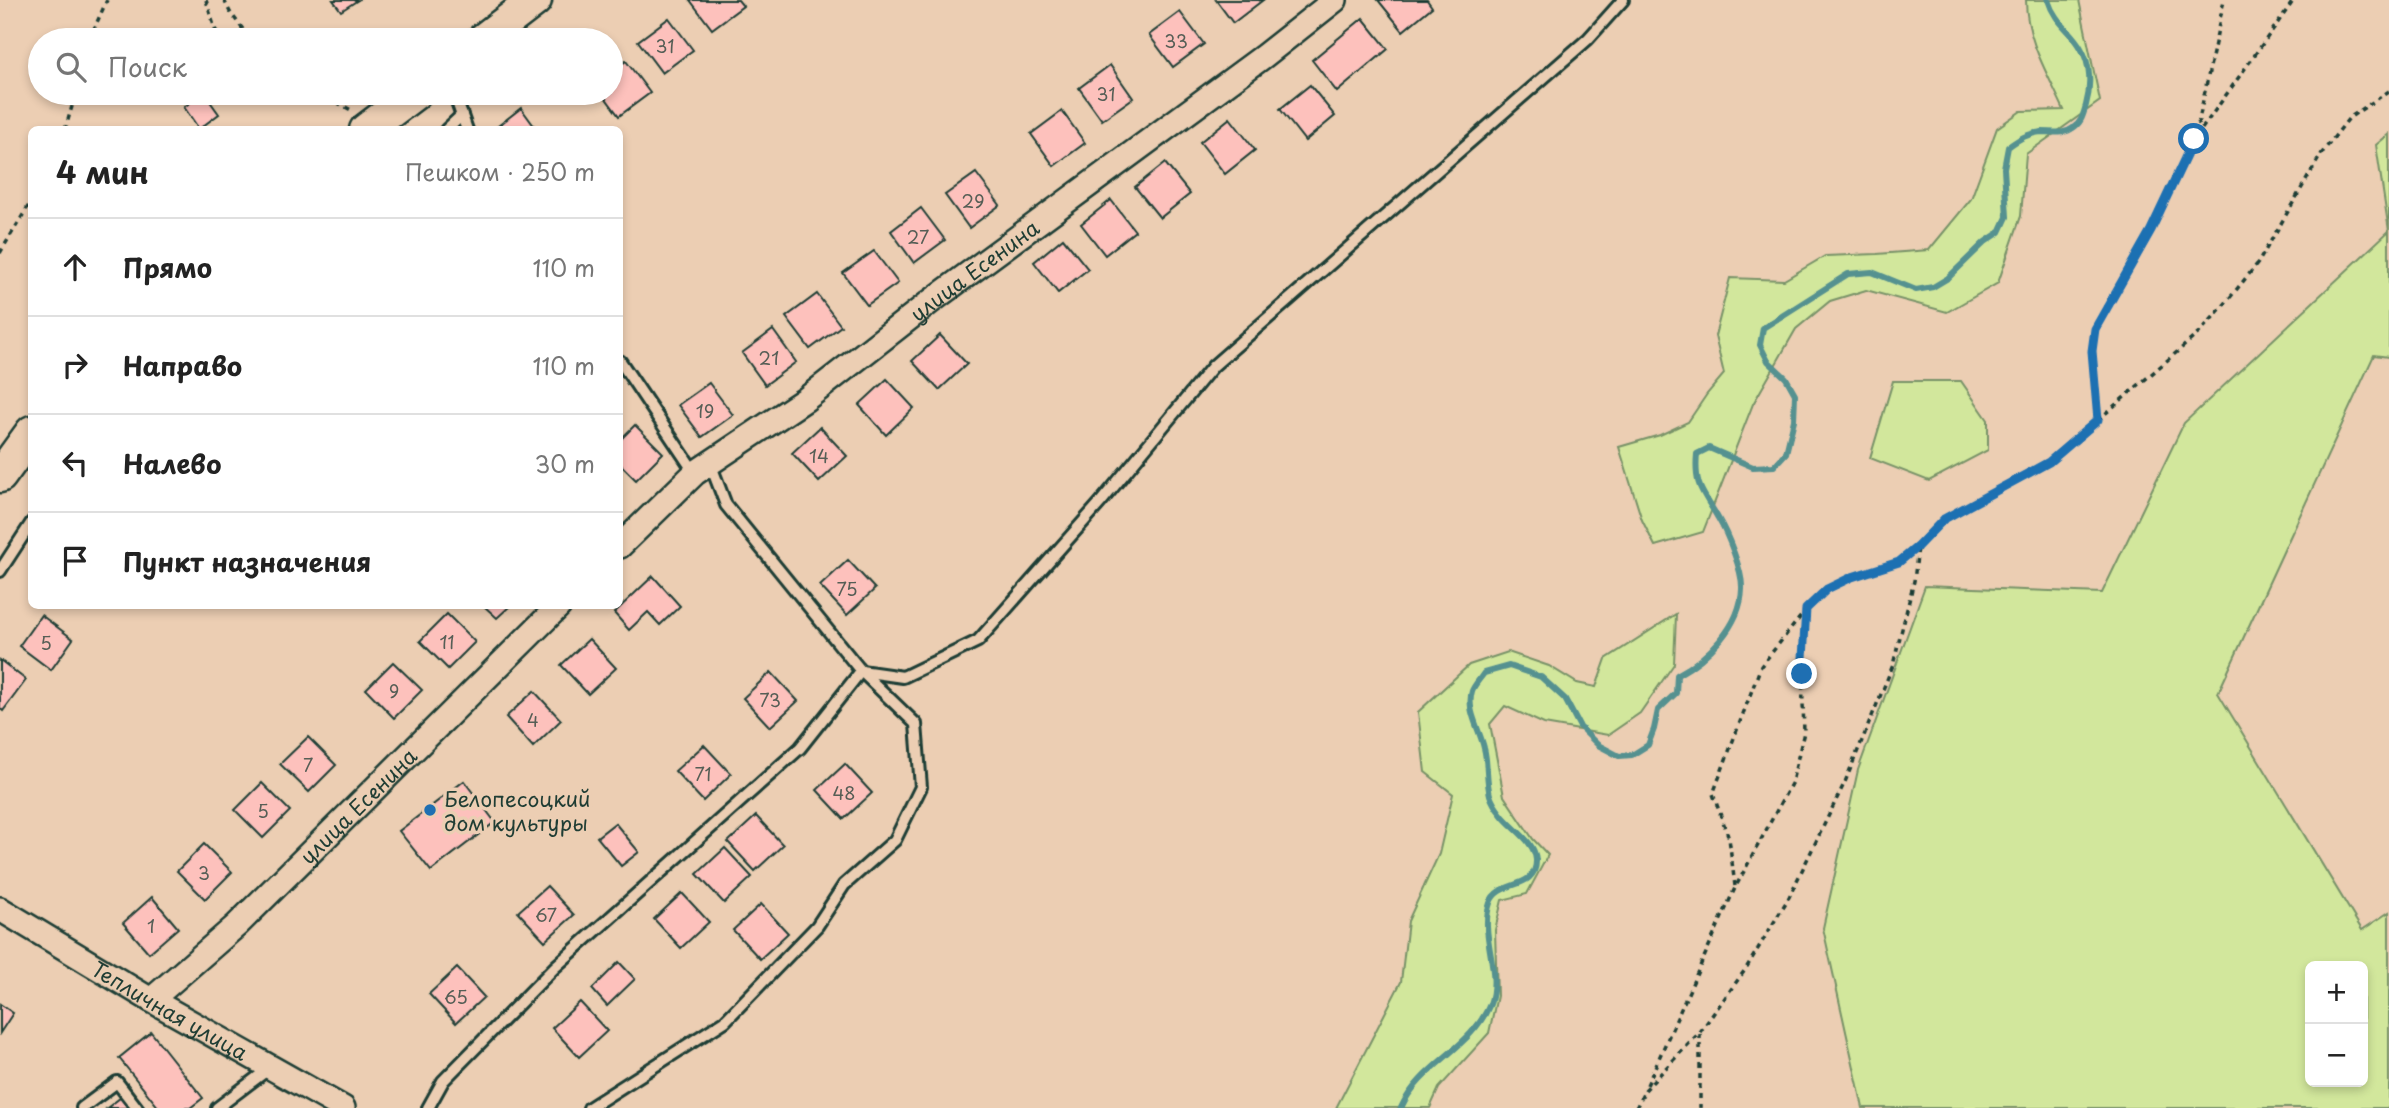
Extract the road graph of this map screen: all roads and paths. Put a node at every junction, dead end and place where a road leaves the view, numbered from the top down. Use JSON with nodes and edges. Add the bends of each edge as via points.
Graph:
{"nodes":[{"id":1,"x":107,"y":0,"type":"edge"},
{"id":2,"x":206,"y":0,"type":"edge"},
{"id":3,"x":224,"y":0,"type":"edge"},
{"id":4,"x":535,"y":0,"type":"edge"},
{"id":5,"x":1335,"y":0,"type":"edge"},
{"id":6,"x":1623,"y":0,"type":"edge"},
{"id":7,"x":2224,"y":0,"type":"edge"},
{"id":8,"x":2294,"y":0,"type":"edge"},
{"id":9,"x":94,"y":28,"type":"edge"},
{"id":10,"x":215,"y":28,"type":"edge"},
{"id":11,"x":242,"y":28,"type":"edge"},
{"id":12,"x":499,"y":28,"type":"edge"},
{"id":13,"x":2389,"y":91,"type":"edge"},
{"id":14,"x":72,"y":105,"type":"edge"},
{"id":15,"x":338,"y":105,"type":"edge"},
{"id":16,"x":399,"y":105,"type":"edge"},
{"id":17,"x":458,"y":105,"type":"edge"},
{"id":18,"x":462,"y":115,"type":"junction"},
{"id":19,"x":66,"y":126,"type":"edge"},
{"id":20,"x":371,"y":126,"type":"edge"},
{"id":21,"x":450,"y":126,"type":"edge"},
{"id":22,"x":466,"y":126,"type":"edge"},
{"id":23,"x":2194,"y":139,"type":"junction"},
{"id":24,"x":28,"y":207,"type":"edge"},
{"id":25,"x":0,"y":253,"type":"edge"},
{"id":26,"x":623,"y":365,"type":"edge"},
{"id":27,"x":2098,"y":420,"type":"junction"},
{"id":28,"x":28,"y":438,"type":"edge"},
{"id":29,"x":702,"y":468,"type":"junction"},
{"id":30,"x":0,"y":476,"type":"edge"},
{"id":31,"x":28,"y":528,"type":"edge"},
{"id":32,"x":623,"y":543,"type":"edge"},
{"id":33,"x":1917,"y":547,"type":"junction"},
{"id":34,"x":0,"y":571,"type":"edge"},
{"id":35,"x":556,"y":609,"type":"edge"},
{"id":36,"x":1806,"y":609,"type":"junction"},
{"id":37,"x":861,"y":671,"type":"junction"},
{"id":38,"x":1735,"y":888,"type":"junction"},
{"id":39,"x":0,"y":909,"type":"edge"},
{"id":40,"x":152,"y":1000,"type":"junction"},
{"id":41,"x":1700,"y":1032,"type":"junction"},
{"id":42,"x":271,"y":1067,"type":"junction"},
{"id":43,"x":1645,"y":1090,"type":"junction"},
{"id":44,"x":82,"y":1108,"type":"edge"},
{"id":45,"x":137,"y":1108,"type":"edge"},
{"id":46,"x":217,"y":1108,"type":"edge"},
{"id":47,"x":343,"y":1108,"type":"edge"},
{"id":48,"x":428,"y":1108,"type":"edge"},
{"id":49,"x":589,"y":1108,"type":"edge"},
{"id":50,"x":1636,"y":1108,"type":"edge"},
{"id":51,"x":1700,"y":1108,"type":"edge"}],
"edges":[{"from":1,"to":9,"type":"path"},
{"from":2,"to":10,"type":"path"},
{"from":3,"to":11,"type":"path"},
{"from":4,"to":12,"type":"main road"},
{"from":5,"to":29,"type":"street","name":"улица Есенина","via":[[806,399]]},
{"from":6,"to":37,"type":"lane","via":[[1588,39],[1213,366],[978,641],[903,677]]},
{"from":7,"to":23,"type":"path"},
{"from":8,"to":23,"type":"path"},
{"from":13,"to":27,"type":"path","via":[[2349,118],[2322,153],[2258,263],[2224,305],[2199,333]]},
{"from":14,"to":19,"type":"path"},
{"from":15,"to":20,"type":"path"},
{"from":16,"to":20,"type":"main road"},
{"from":17,"to":18,"type":"lane"},
{"from":18,"to":21,"type":"lane"},
{"from":18,"to":22,"type":"lane"},
{"from":23,"to":27,"type":"path","via":[[2151,230],[2095,329],[2092,351]]},
{"from":24,"to":25,"type":"path"},
{"from":26,"to":29,"type":"lane"},
{"from":27,"to":33,"type":"path","via":[[2049,462],[1944,519]]},
{"from":28,"to":30,"type":"main road"},
{"from":29,"to":32,"type":"street","name":"улица Есенина"},
{"from":29,"to":37,"type":"lane","via":[[726,505]]},
{"from":31,"to":34,"type":"lane"},
{"from":33,"to":36,"type":"path","via":[[1899,562],[1827,589]]},
{"from":33,"to":41,"type":"path","via":[[1914,581],[1893,665],[1845,782],[1788,899]]},
{"from":35,"to":40,"type":"street","name":"улица Есенина","via":[[237,925]]},
{"from":36,"to":38,"type":"path","via":[[1804,732],[1792,782]]},
{"from":36,"to":38,"type":"path","via":[[1761,667],[1713,794],[1729,838]]},
{"from":37,"to":48,"type":"lane","via":[[800,748],[555,967],[443,1081]]},
{"from":37,"to":49,"type":"lane","via":[[916,724],[920,787],[895,840],[844,885],[817,926],[725,1021]]},
{"from":38,"to":43,"type":"path"},
{"from":39,"to":40,"type":"street","name":"Тепличная улица"},
{"from":40,"to":42,"type":"street","name":"Тепличная улица"},
{"from":41,"to":43,"type":"path"},
{"from":41,"to":51,"type":"path"},
{"from":42,"to":46,"type":"lane"},
{"from":42,"to":47,"type":"street","name":"Тепличная улица"},
{"from":43,"to":50,"type":"path"},
{"from":44,"to":45,"type":"lane","via":[[117,1082]]}]}
